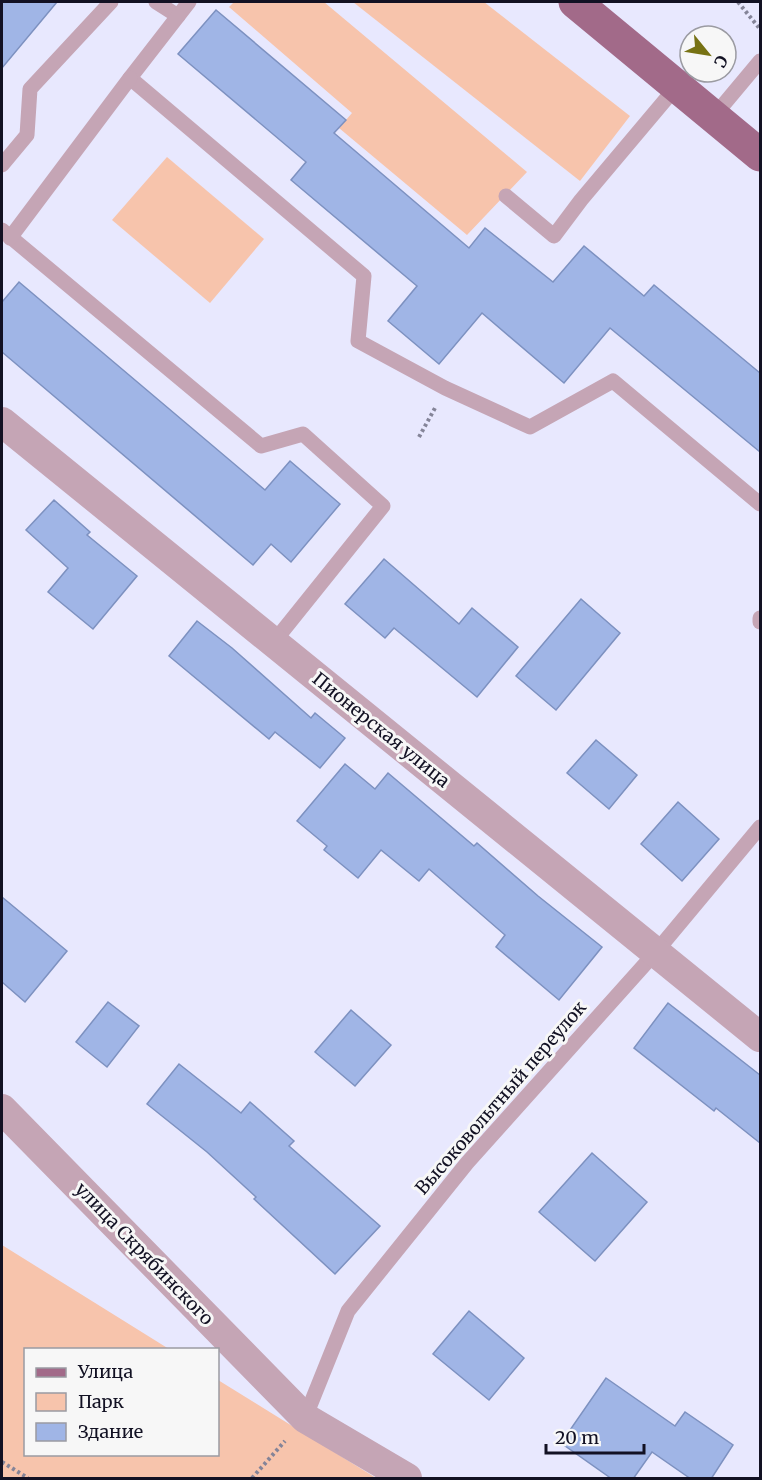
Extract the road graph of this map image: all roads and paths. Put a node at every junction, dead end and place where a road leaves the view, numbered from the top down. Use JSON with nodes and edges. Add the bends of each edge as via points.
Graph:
{"nodes":[{"id":1,"x":111,"y":2,"type":"edge"},
{"id":2,"x":156,"y":2,"type":"edge"},
{"id":3,"x":189,"y":2,"type":"edge"},
{"id":4,"x":575,"y":2,"type":"edge"},
{"id":5,"x":738,"y":2,"type":"edge"},
{"id":6,"x":178,"y":16,"type":"junction"},
{"id":7,"x":760,"y":29,"type":"edge"},
{"id":8,"x":760,"y":61,"type":"edge"},
{"id":9,"x":130,"y":78,"type":"junction"},
{"id":10,"x":677,"y":86,"type":"junction"},
{"id":11,"x":714,"y":116,"type":"junction"},
{"id":12,"x":760,"y":155,"type":"edge"},
{"id":13,"x":2,"y":165,"type":"edge"},
{"id":14,"x":507,"y":196,"type":"dead end"},
{"id":15,"x":6,"y":234,"type":"edge"},
{"id":16,"x":446,"y":388,"type":"junction"},
{"id":17,"x":2,"y":422,"type":"edge"},
{"id":18,"x":419,"y":437,"type":"dead end"},
{"id":19,"x":760,"y":504,"type":"edge"},
{"id":20,"x":760,"y":618,"type":"edge"},
{"id":21,"x":760,"y":622,"type":"edge"},
{"id":22,"x":273,"y":643,"type":"junction"},
{"id":23,"x":760,"y":827,"type":"edge"},
{"id":24,"x":655,"y":953,"type":"junction"},
{"id":25,"x":760,"y":1037,"type":"edge"},
{"id":26,"x":2,"y":1109,"type":"edge"},
{"id":27,"x":305,"y":1418,"type":"junction"},
{"id":28,"x":2,"y":1462,"type":"edge"},
{"id":29,"x":28,"y":1479,"type":"edge"},
{"id":30,"x":252,"y":1479,"type":"edge"},
{"id":31,"x":407,"y":1479,"type":"edge"}],
"edges":[{"from":1,"to":13,"type":"lane","via":[[30,89],[27,135]]},
{"from":2,"to":6,"type":"lane"},
{"from":3,"to":6,"type":"lane"},
{"from":4,"to":10,"type":"main road"},
{"from":5,"to":7,"type":"path"},
{"from":6,"to":9,"type":"lane"},
{"from":8,"to":11,"type":"lane"},
{"from":9,"to":15,"type":"lane"},
{"from":9,"to":16,"type":"lane","via":[[364,276],[358,341]]},
{"from":10,"to":11,"type":"main road"},
{"from":10,"to":14,"type":"lane","via":[[554,236]]},
{"from":11,"to":12,"type":"main road"},
{"from":15,"to":22,"type":"lane","via":[[261,446],[303,434],[383,506]]},
{"from":16,"to":18,"type":"path"},
{"from":16,"to":19,"type":"lane","via":[[530,427],[613,381]]},
{"from":17,"to":22,"type":"street","name":"Пионерская улица"},
{"from":20,"to":21,"type":"lane"},
{"from":22,"to":24,"type":"street","name":"Пионерская улица"},
{"from":23,"to":24,"type":"lane","name":"Высоковольтный переулок"},
{"from":24,"to":25,"type":"street","name":"Пионерская улица"},
{"from":24,"to":27,"type":"lane","name":"Высоковольтный переулок","via":[[467,1163],[348,1311]]},
{"from":26,"to":27,"type":"street","name":"улица Скрябинского"},
{"from":27,"to":30,"type":"path"},
{"from":27,"to":31,"type":"street","name":"улица Скрябинского"},
{"from":28,"to":29,"type":"path"}]}
